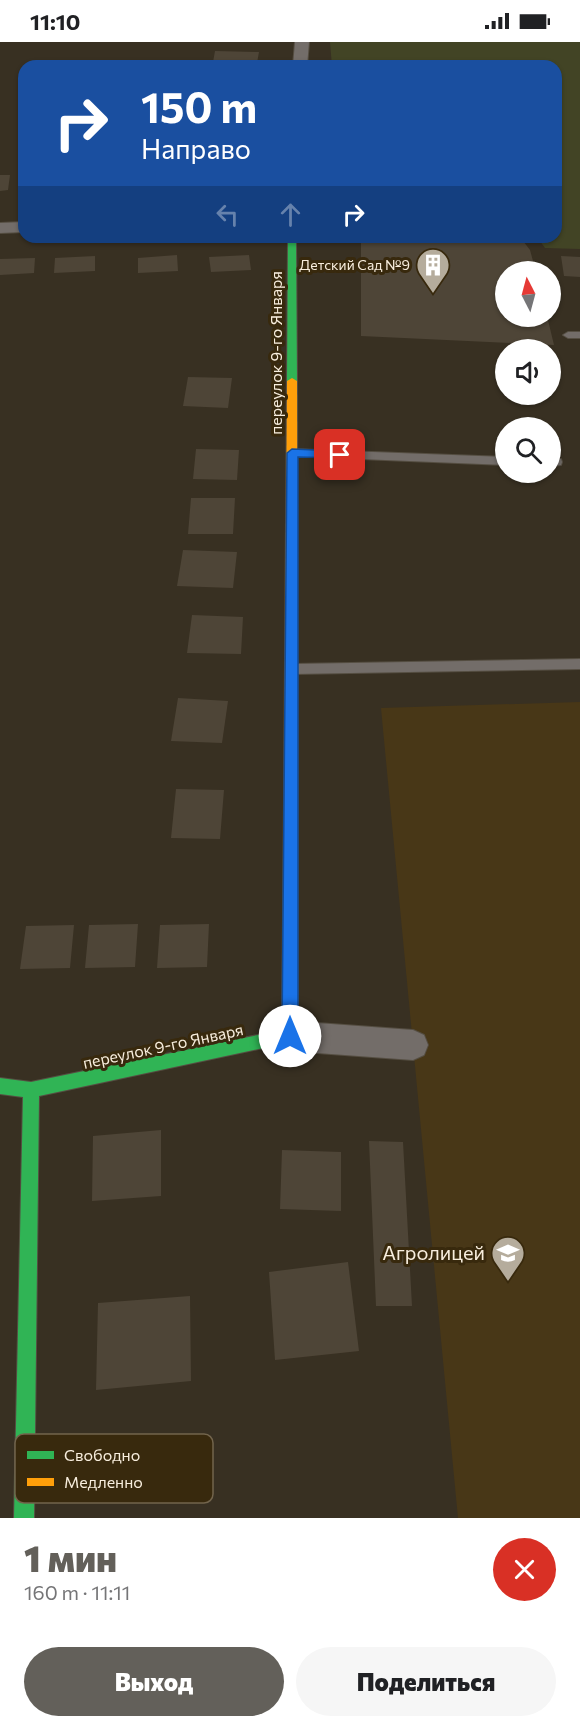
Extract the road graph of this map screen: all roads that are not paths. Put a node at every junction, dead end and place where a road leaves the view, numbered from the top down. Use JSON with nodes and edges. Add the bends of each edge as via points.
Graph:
{"nodes":[{"id":1,"x":302,"y":42,"type":"edge"},
{"id":2,"x":300,"y":60,"type":"edge"},
{"id":3,"x":18,"y":227,"type":"edge"},
{"id":4,"x":0,"y":228,"type":"edge"},
{"id":5,"x":292,"y":243,"type":"edge"},
{"id":6,"x":568,"y":335,"type":"dead end"},
{"id":7,"x":580,"y":335,"type":"edge"},
{"id":8,"x":292,"y":453,"type":"junction"},
{"id":9,"x":495,"y":460,"type":"edge"},
{"id":10,"x":580,"y":664,"type":"edge"},
{"id":11,"x":292,"y":669,"type":"junction"},
{"id":12,"x":290,"y":1036,"type":"junction"},
{"id":13,"x":413,"y":1045,"type":"dead end"},
{"id":14,"x":0,"y":1086,"type":"edge"},
{"id":15,"x":31,"y":1090,"type":"junction"},
{"id":16,"x":25,"y":1434,"type":"edge"},
{"id":17,"x":24,"y":1503,"type":"edge"},
{"id":18,"x":24,"y":1518,"type":"edge"}],
"edges":[{"from":1,"to":2,"type":"street"},
{"from":3,"to":4,"type":"street"},
{"from":5,"to":8,"type":"street","name":"переулок 9-го Января"},
{"from":6,"to":7,"type":"lane"},
{"from":8,"to":9,"type":"lane"},
{"from":8,"to":11,"type":"street","name":"переулок 9-го Января"},
{"from":10,"to":11,"type":"lane"},
{"from":11,"to":12,"type":"street","name":"переулок 9-го Января"},
{"from":12,"to":13,"type":"street"},
{"from":12,"to":15,"type":"street","name":"переулок 9-го Января"},
{"from":14,"to":15,"type":"street","name":"переулок 9-го Января"},
{"from":15,"to":16,"type":"street"},
{"from":17,"to":18,"type":"street"}]}
